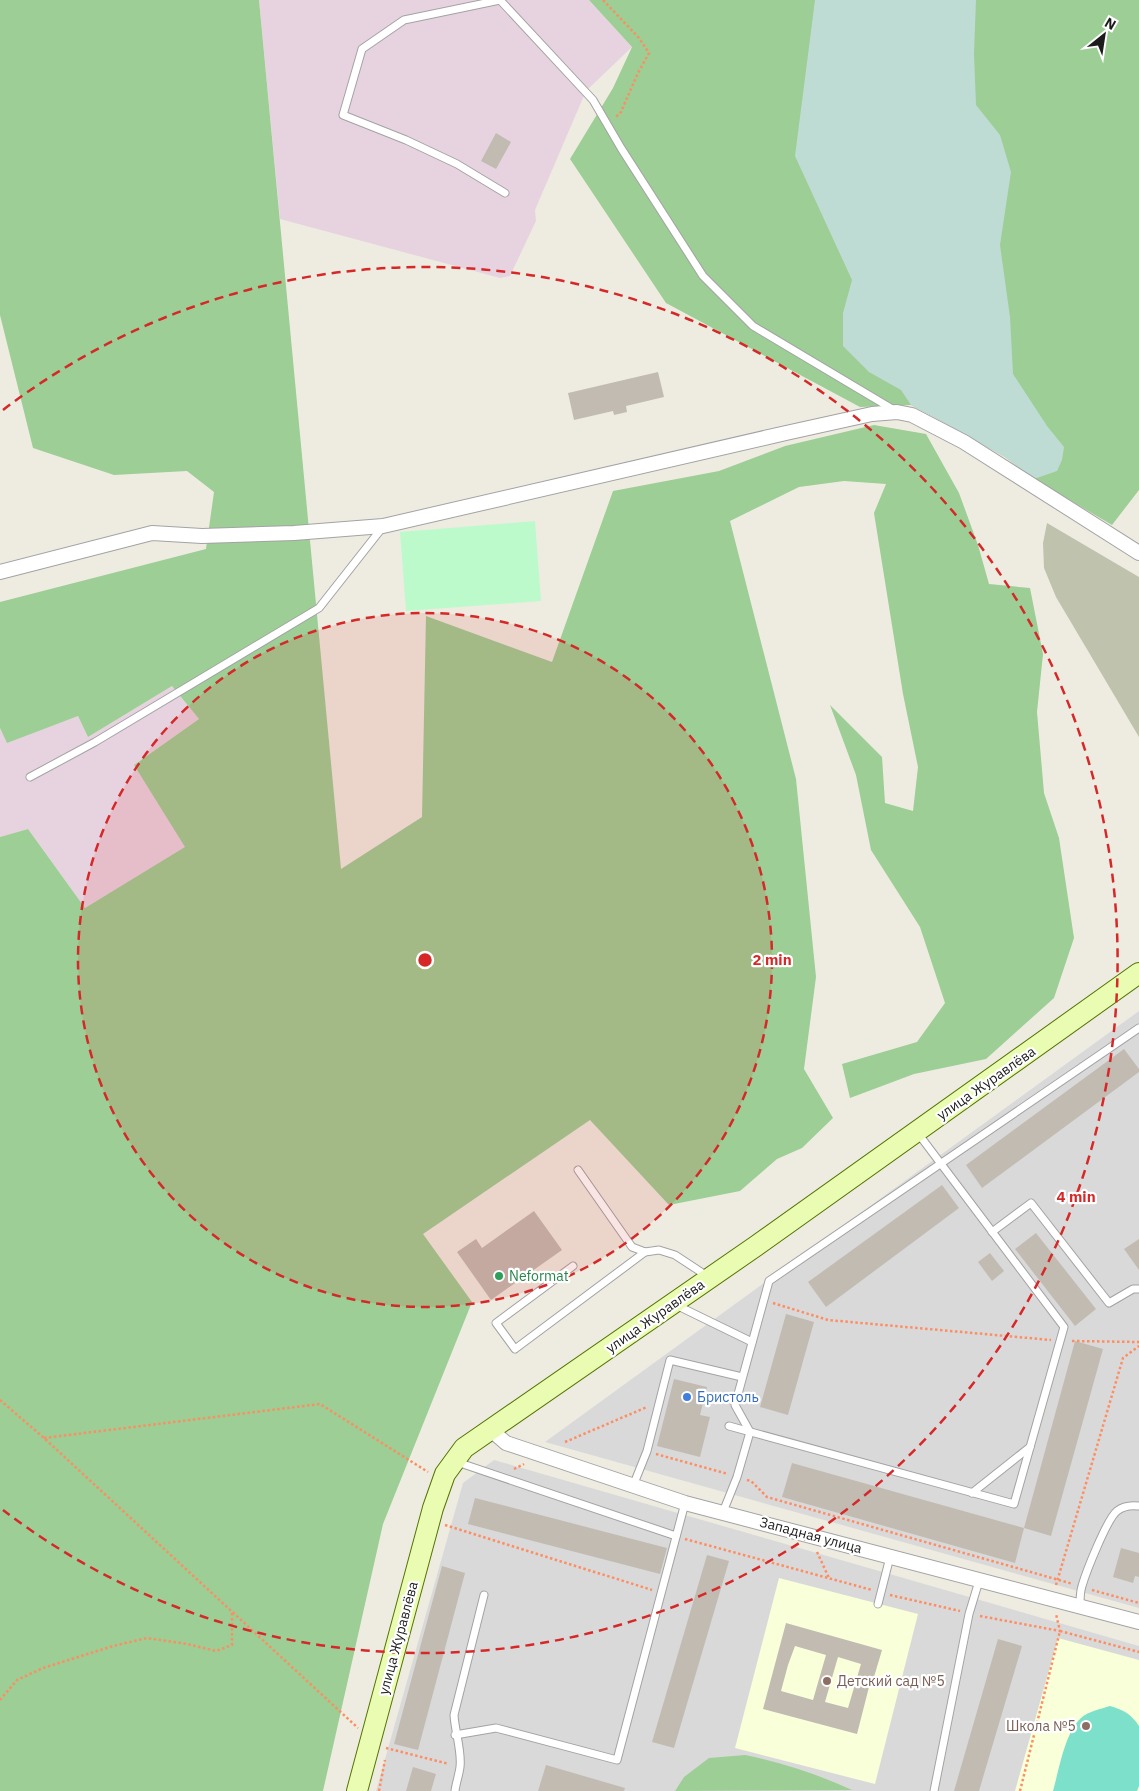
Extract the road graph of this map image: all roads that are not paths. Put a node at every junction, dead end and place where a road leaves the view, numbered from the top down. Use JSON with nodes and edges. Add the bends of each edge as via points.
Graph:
{"nodes":[{"id":1,"x":505,"y":193,"type":"dead end"},
{"id":2,"x":897,"y":412,"type":"junction"},
{"id":3,"x":383,"y":526,"type":"junction"},
{"id":4,"x":1139,"y":553,"type":"edge"},
{"id":5,"x":0,"y":572,"type":"edge"},
{"id":6,"x":30,"y":777,"type":"dead end"},
{"id":7,"x":1139,"y":973,"type":"edge"},
{"id":8,"x":1139,"y":1028,"type":"edge"},
{"id":9,"x":917,"y":1132,"type":"junction"},
{"id":10,"x":941,"y":1164,"type":"junction"},
{"id":11,"x":578,"y":1170,"type":"dead end"},
{"id":12,"x":992,"y":1232,"type":"junction"},
{"id":13,"x":645,"y":1252,"type":"junction"},
{"id":14,"x":573,"y":1266,"type":"dead end"},
{"id":15,"x":710,"y":1278,"type":"junction"},
{"id":16,"x":1139,"y":1288,"type":"edge"},
{"id":17,"x":674,"y":1303,"type":"junction"},
{"id":18,"x":752,"y":1342,"type":"junction"},
{"id":19,"x":742,"y":1377,"type":"junction"},
{"id":20,"x":729,"y":1426,"type":"dead end"},
{"id":21,"x":491,"y":1430,"type":"junction"},
{"id":22,"x":750,"y":1432,"type":"junction"},
{"id":23,"x":1030,"y":1447,"type":"junction"},
{"id":24,"x":454,"y":1461,"type":"junction"},
{"id":25,"x":633,"y":1486,"type":"junction"},
{"id":26,"x":972,"y":1493,"type":"junction"},
{"id":27,"x":686,"y":1503,"type":"junction"},
{"id":28,"x":1139,"y":1506,"type":"edge"},
{"id":29,"x":723,"y":1512,"type":"junction"},
{"id":30,"x":676,"y":1536,"type":"junction"},
{"id":31,"x":890,"y":1557,"type":"junction"},
{"id":32,"x":979,"y":1581,"type":"junction"},
{"id":33,"x":484,"y":1595,"type":"dead end"},
{"id":34,"x":878,"y":1604,"type":"dead end"},
{"id":35,"x":1080,"y":1605,"type":"junction"},
{"id":36,"x":1139,"y":1622,"type":"edge"},
{"id":37,"x":456,"y":1735,"type":"junction"},
{"id":38,"x":357,"y":1791,"type":"edge"},
{"id":39,"x":455,"y":1791,"type":"edge"},
{"id":40,"x":934,"y":1791,"type":"edge"}],
"edges":[{"from":1,"to":2,"type":"lane","via":[[458,164],[343,115],[362,48],[404,20],[500,0],[586,91],[703,276],[753,326]]},
{"from":2,"to":3,"type":"street","via":[[872,414],[786,433]]},
{"from":2,"to":4,"type":"street","via":[[912,415],[964,442]]},
{"from":3,"to":5,"type":"street","via":[[202,536],[152,533]]},
{"from":3,"to":6,"type":"lane","via":[[319,608],[95,742]]},
{"from":7,"to":9,"type":"street","name":"улица Журавлёва"},
{"from":8,"to":10,"type":"lane"},
{"from":9,"to":10,"type":"lane"},
{"from":9,"to":15,"type":"street","name":"улица Журавлёва"},
{"from":10,"to":12,"type":"lane"},
{"from":10,"to":18,"type":"lane","via":[[769,1281]]},
{"from":11,"to":13,"type":"lane","via":[[632,1247]]},
{"from":12,"to":16,"type":"lane","via":[[1031,1203],[1109,1303],[1133,1288]]},
{"from":12,"to":23,"type":"lane","via":[[1064,1327]]},
{"from":13,"to":14,"type":"lane","via":[[515,1349],[496,1323]]},
{"from":13,"to":15,"type":"lane","via":[[659,1250],[675,1255]]},
{"from":15,"to":17,"type":"street","name":"улица Журавлёва"},
{"from":17,"to":18,"type":"lane"},
{"from":17,"to":21,"type":"street","name":"улица Журавлёва"},
{"from":18,"to":19,"type":"lane"},
{"from":19,"to":22,"type":"lane","via":[[735,1405]]},
{"from":19,"to":25,"type":"lane","via":[[670,1360],[647,1451]]},
{"from":20,"to":22,"type":"lane"},
{"from":21,"to":24,"type":"street","name":"улица Журавлёва","via":[[464,1448]]},
{"from":21,"to":25,"type":"street","name":"Западная улица","via":[[506,1443]]},
{"from":22,"to":26,"type":"lane"},
{"from":22,"to":29,"type":"lane","via":[[738,1477]]},
{"from":23,"to":26,"type":"lane"},
{"from":23,"to":26,"type":"lane","via":[[1014,1504]]},
{"from":24,"to":30,"type":"lane"},
{"from":24,"to":38,"type":"street","name":"улица Журавлёва","via":[[433,1508]]},
{"from":25,"to":27,"type":"street","name":"Западная улица"},
{"from":27,"to":29,"type":"street","name":"Западная улица"},
{"from":27,"to":30,"type":"lane"},
{"from":28,"to":35,"type":"lane","via":[[1121,1508],[1111,1517],[1081,1587]]},
{"from":29,"to":31,"type":"street","name":"Западная улица"},
{"from":30,"to":37,"type":"lane","via":[[617,1760],[496,1728]]},
{"from":31,"to":32,"type":"street","name":"Западная улица"},
{"from":31,"to":34,"type":"lane"},
{"from":32,"to":35,"type":"street","name":"Западная улица"},
{"from":32,"to":40,"type":"lane","via":[[968,1614]]},
{"from":33,"to":37,"type":"lane","via":[[454,1715]]},
{"from":35,"to":36,"type":"street","name":"Западная улица"},
{"from":37,"to":39,"type":"lane","via":[[460,1766]]}]}
